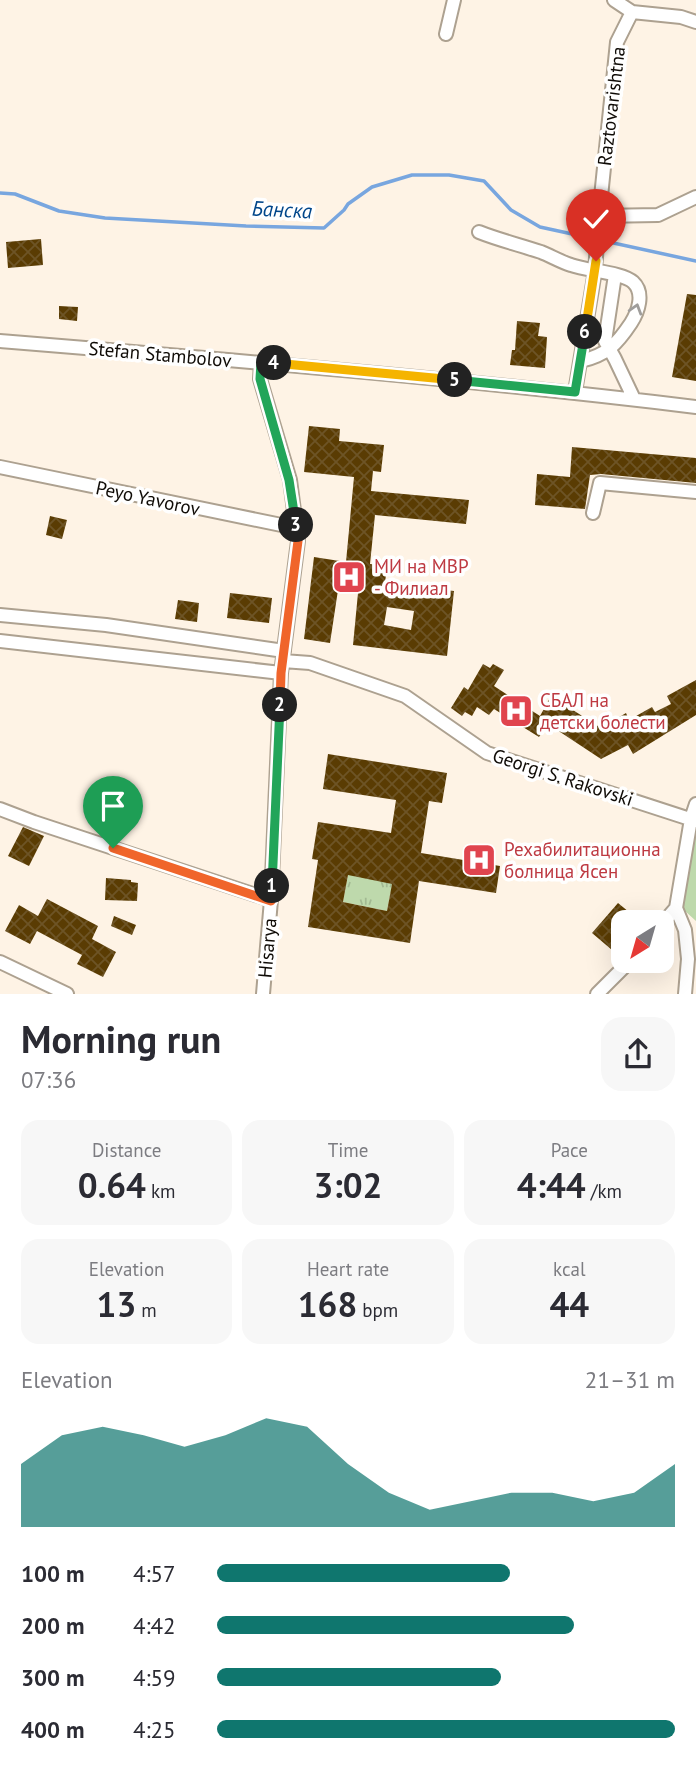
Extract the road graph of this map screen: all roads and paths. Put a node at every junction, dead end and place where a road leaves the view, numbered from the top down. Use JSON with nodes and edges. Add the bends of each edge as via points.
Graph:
{"nodes":[{"id":1,"x":454,"y":0,"type":"edge"},
{"id":2,"x":614,"y":0,"type":"edge"},
{"id":3,"x":632,"y":12,"type":"junction"},
{"id":4,"x":696,"y":22,"type":"edge"},
{"id":5,"x":446,"y":34,"type":"dead end"},
{"id":6,"x":696,"y":197,"type":"edge"},
{"id":7,"x":599,"y":216,"type":"junction"},
{"id":8,"x":479,"y":232,"type":"dead end"},
{"id":9,"x":596,"y":266,"type":"junction"},
{"id":10,"x":615,"y":275,"type":"junction"},
{"id":11,"x":0,"y":341,"type":"edge"},
{"id":12,"x":609,"y":350,"type":"junction"},
{"id":13,"x":581,"y":361,"type":"junction"},
{"id":14,"x":261,"y":362,"type":"junction"},
{"id":15,"x":575,"y":392,"type":"junction"},
{"id":16,"x":634,"y":400,"type":"junction"},
{"id":17,"x":696,"y":407,"type":"edge"},
{"id":18,"x":0,"y":467,"type":"edge"},
{"id":19,"x":696,"y":492,"type":"edge"},
{"id":20,"x":593,"y":513,"type":"dead end"},
{"id":21,"x":296,"y":528,"type":"junction"},
{"id":22,"x":0,"y":615,"type":"edge"},
{"id":23,"x":0,"y":641,"type":"edge"},
{"id":24,"x":283,"y":662,"type":"junction"},
{"id":25,"x":696,"y":804,"type":"edge"},
{"id":26,"x":0,"y":809,"type":"edge"},
{"id":27,"x":694,"y":820,"type":"edge"},
{"id":28,"x":271,"y":901,"type":"junction"},
{"id":29,"x":676,"y":908,"type":"junction"},
{"id":30,"x":674,"y":910,"type":"edge"},
{"id":31,"x":0,"y":962,"type":"edge"},
{"id":32,"x":617,"y":973,"type":"edge"},
{"id":33,"x":67,"y":994,"type":"edge"},
{"id":34,"x":263,"y":994,"type":"edge"},
{"id":35,"x":597,"y":994,"type":"edge"},
{"id":36,"x":685,"y":994,"type":"edge"}],
"edges":[{"from":1,"to":5,"type":"street"},
{"from":2,"to":3,"type":"street"},
{"from":3,"to":4,"type":"street"},
{"from":3,"to":7,"type":"street","name":"Raztovarishtna","via":[[617,41]]},
{"from":6,"to":7,"type":"street","via":[[658,215]]},
{"from":7,"to":9,"type":"street","name":"Raztovarishtna"},
{"from":8,"to":9,"type":"street","via":[[567,264]]},
{"from":9,"to":10,"type":"street"},
{"from":9,"to":13,"type":"street","name":"Raztovarishtna"},
{"from":10,"to":12,"type":"street","via":[[605,341]]},
{"from":12,"to":10,"type":"street","one_way":true,"via":[[639,305],[637,286]]},
{"from":11,"to":14,"type":"street","name":"Stefan Stambolov"},
{"from":12,"to":13,"type":"street"},
{"from":12,"to":16,"type":"street"},
{"from":13,"to":15,"type":"street","name":"Raztovarishtna"},
{"from":14,"to":15,"type":"street","name":"Stefan Stambolov"},
{"from":14,"to":21,"type":"street","name":"Hisarya","via":[[260,379],[289,480]]},
{"from":15,"to":16,"type":"street","name":"Stefan Stambolov"},
{"from":16,"to":17,"type":"street","name":"Stefan Stambolov"},
{"from":18,"to":21,"type":"street","name":"Peyo Yavorov"},
{"from":19,"to":20,"type":"street","via":[[600,483]]},
{"from":21,"to":24,"type":"street","name":"Hisarya"},
{"from":22,"to":24,"type":"street","via":[[106,625]]},
{"from":23,"to":24,"type":"street"},
{"from":24,"to":27,"type":"street","name":"Georgi S. Rakovski","via":[[310,663],[367,681],[405,696],[487,752]]},
{"from":24,"to":28,"type":"street","name":"Hisarya"},
{"from":25,"to":27,"type":"street"},
{"from":26,"to":28,"type":"street"},
{"from":27,"to":29,"type":"street"},
{"from":28,"to":34,"type":"street","name":"Hisarya"},
{"from":29,"to":30,"type":"street"},
{"from":29,"to":36,"type":"street","via":[[685,930]]},
{"from":31,"to":33,"type":"street"},
{"from":32,"to":35,"type":"street"}]}
